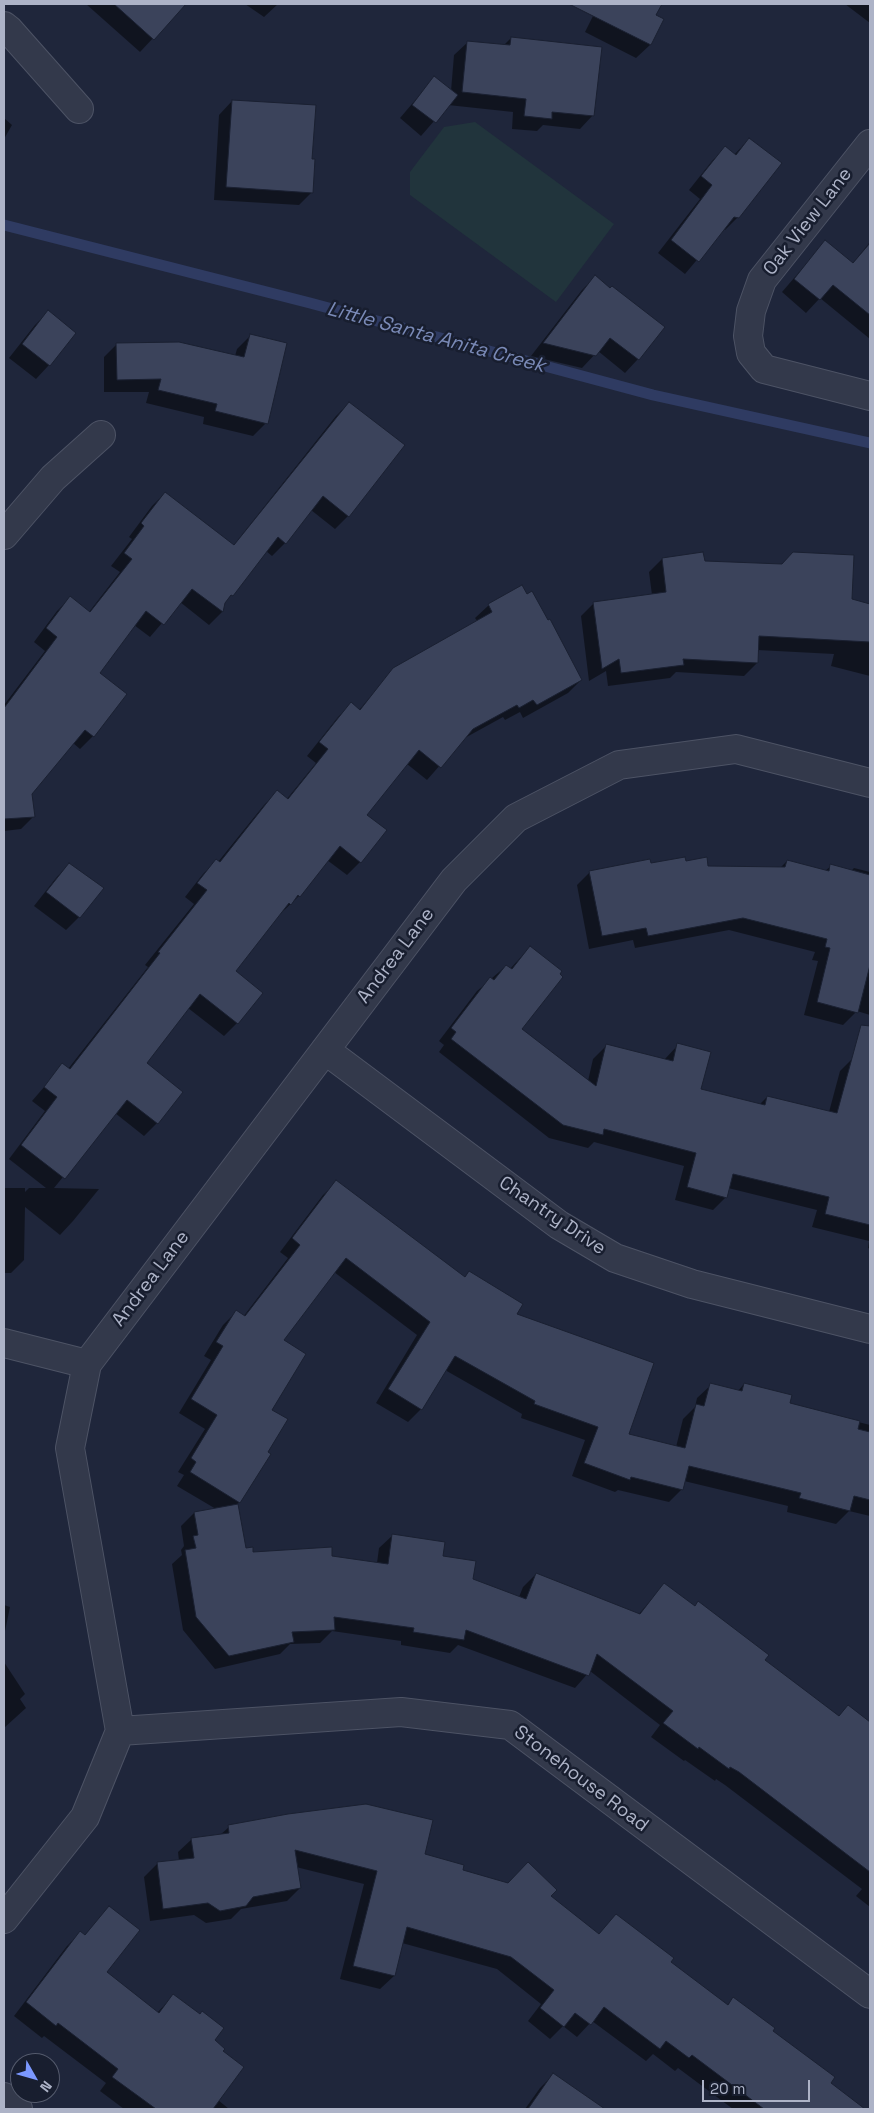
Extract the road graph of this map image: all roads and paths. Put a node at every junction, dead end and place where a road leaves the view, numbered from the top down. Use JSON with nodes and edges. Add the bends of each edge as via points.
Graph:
{"nodes":[{"id":1,"x":4,"y":26,"type":"edge"},
{"id":2,"x":79,"y":109,"type":"dead end"},
{"id":3,"x":870,"y":144,"type":"edge"},
{"id":4,"x":870,"y":396,"type":"edge"},
{"id":5,"x":101,"y":436,"type":"dead end"},
{"id":6,"x":4,"y":535,"type":"edge"},
{"id":7,"x":870,"y":783,"type":"edge"},
{"id":8,"x":325,"y":1050,"type":"junction"},
{"id":9,"x":870,"y":1329,"type":"edge"},
{"id":10,"x":4,"y":1343,"type":"edge"},
{"id":11,"x":87,"y":1364,"type":"junction"},
{"id":12,"x":120,"y":1731,"type":"junction"},
{"id":13,"x":4,"y":1919,"type":"edge"},
{"id":14,"x":870,"y":1994,"type":"edge"},
{"id":15,"x":4,"y":2097,"type":"edge"},
{"id":16,"x":18,"y":2109,"type":"edge"}],
"edges":[{"from":1,"to":2,"type":"street"},
{"from":3,"to":4,"type":"street","name":"Oak View Lane","via":[[762,280],[748,336],[751,353],[764,369]]},
{"from":5,"to":6,"type":"street","via":[[54,478]]},
{"from":7,"to":8,"type":"street","name":"Andrea Lane","via":[[736,749],[619,765],[516,818],[454,880]]},
{"from":8,"to":9,"type":"street","name":"Chantry Drive","via":[[559,1225],[615,1258],[692,1284]]},
{"from":8,"to":11,"type":"street","name":"Andrea Lane"},
{"from":10,"to":11,"type":"street"},
{"from":11,"to":12,"type":"street","name":"Andrea Lane","via":[[70,1448]]},
{"from":12,"to":13,"type":"street","via":[[85,1817]]},
{"from":12,"to":14,"type":"street","name":"Stonehouse Road","via":[[401,1712],[510,1725]]},
{"from":15,"to":16,"type":"street"}]}
